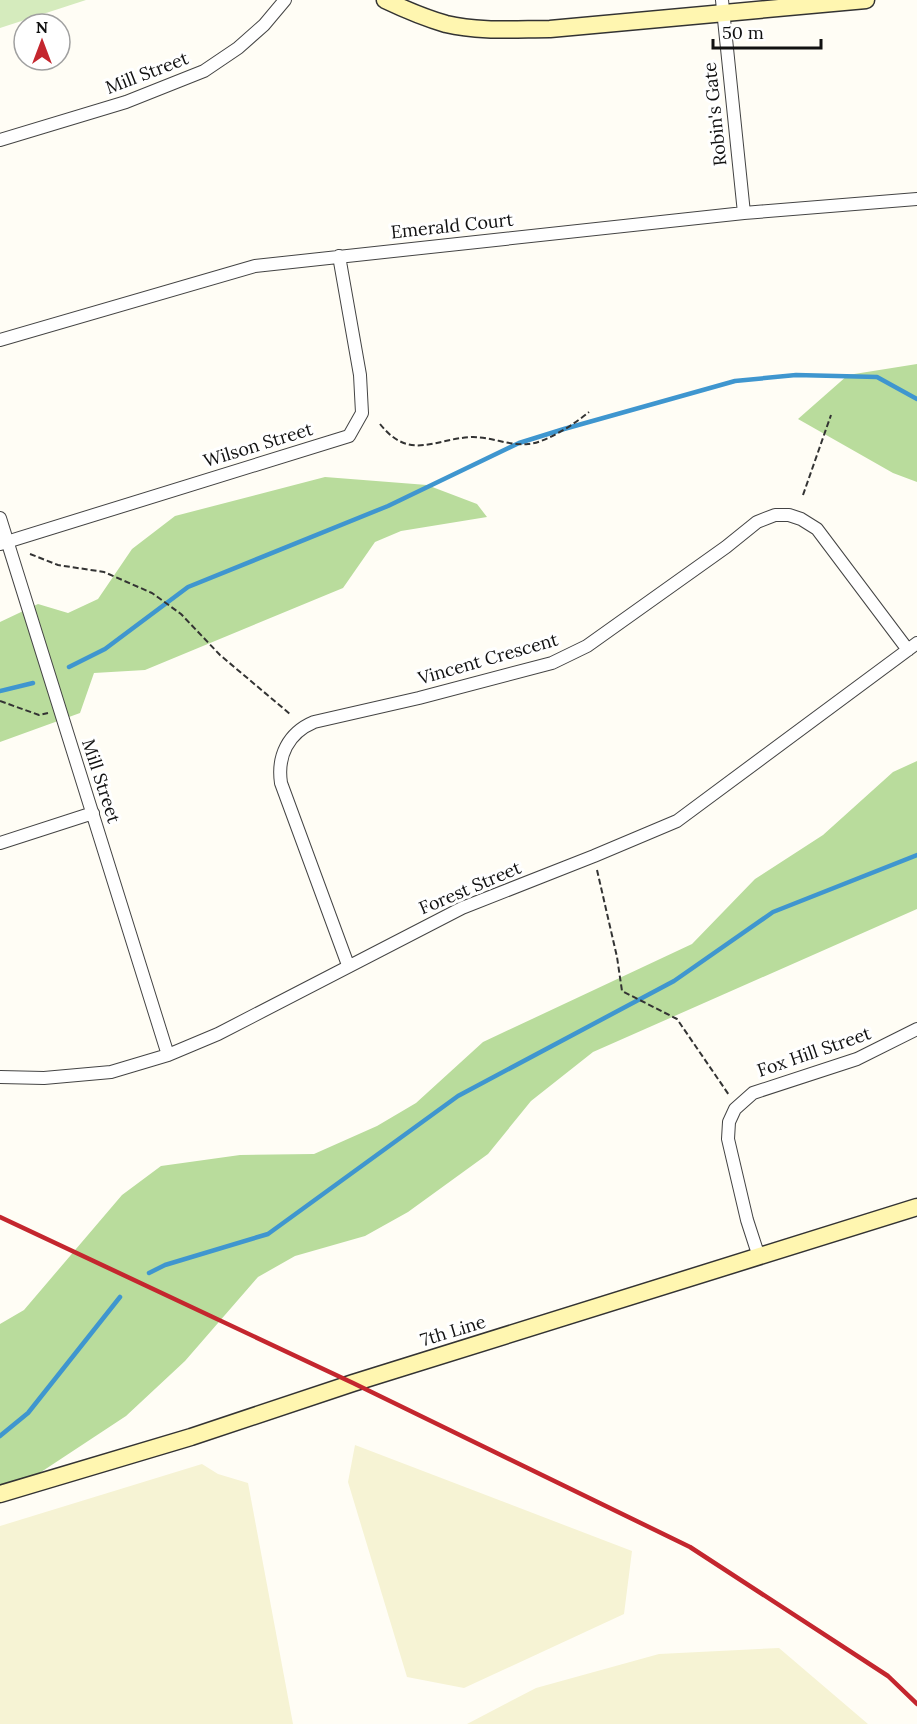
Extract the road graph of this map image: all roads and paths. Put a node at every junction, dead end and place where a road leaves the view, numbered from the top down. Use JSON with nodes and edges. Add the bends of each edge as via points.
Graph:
{"nodes":[{"id":1,"x":285,"y":0,"type":"edge"},
{"id":2,"x":385,"y":0,"type":"edge"},
{"id":3,"x":866,"y":0,"type":"edge"},
{"id":4,"x":722,"y":6,"type":"edge"},
{"id":5,"x":0,"y":140,"type":"edge"},
{"id":6,"x":917,"y":199,"type":"edge"},
{"id":7,"x":744,"y":213,"type":"junction"},
{"id":8,"x":339,"y":256,"type":"junction"},
{"id":9,"x":0,"y":340,"type":"edge"},
{"id":10,"x":590,"y":412,"type":"dead end"},
{"id":11,"x":831,"y":415,"type":"dead end"},
{"id":12,"x":380,"y":424,"type":"dead end"},
{"id":13,"x":803,"y":495,"type":"dead end"},
{"id":14,"x":0,"y":518,"type":"edge"},
{"id":15,"x":4,"y":543,"type":"edge"},
{"id":16,"x":30,"y":554,"type":"dead end"},
{"id":17,"x":913,"y":646,"type":"edge"},
{"id":18,"x":0,"y":700,"type":"edge"},
{"id":19,"x":59,"y":710,"type":"junction"},
{"id":20,"x":290,"y":714,"type":"dead end"},
{"id":21,"x":93,"y":813,"type":"junction"},
{"id":22,"x":0,"y":843,"type":"edge"},
{"id":23,"x":594,"y":856,"type":"junction"},
{"id":24,"x":348,"y":965,"type":"junction"},
{"id":25,"x":917,"y":1029,"type":"edge"},
{"id":26,"x":168,"y":1055,"type":"junction"},
{"id":27,"x":0,"y":1077,"type":"edge"},
{"id":28,"x":729,"y":1095,"type":"dead end"},
{"id":29,"x":917,"y":1207,"type":"edge"},
{"id":30,"x":759,"y":1257,"type":"junction"},
{"id":31,"x":0,"y":1494,"type":"edge"}],
"edges":[{"from":1,"to":5,"type":"street","name":"Mill Street","via":[[238,48],[204,71],[126,102]]},
{"from":2,"to":4,"type":"street","via":[[447,24],[484,29],[550,29]]},
{"from":3,"to":4,"type":"street"},
{"from":4,"to":7,"type":"street","name":"Robin's Gate"},
{"from":6,"to":7,"type":"street","name":"Emerald Court"},
{"from":7,"to":8,"type":"street","name":"Emerald Court"},
{"from":8,"to":9,"type":"street","name":"Emerald Court","via":[[255,266]]},
{"from":8,"to":15,"type":"street","name":"Wilson Street","via":[[360,375],[362,413],[349,436]]},
{"from":10,"to":12,"type":"path","via":[[552,436],[529,444],[473,437],[408,446],[389,436]]},
{"from":11,"to":13,"type":"path"},
{"from":14,"to":15,"type":"street","name":"Mill Street"},
{"from":15,"to":19,"type":"street","name":"Mill Street"},
{"from":16,"to":20,"type":"path","via":[[64,566],[104,572],[152,593],[181,614],[220,655]]},
{"from":17,"to":23,"type":"street","name":"Forest Street","via":[[677,821]]},
{"from":17,"to":24,"type":"street","name":"Vincent Crescent","via":[[817,529],[789,515],[775,515],[758,522],[587,646],[552,663],[309,724],[292,736],[283,751],[281,783]]},
{"from":18,"to":19,"type":"path","via":[[39,715]]},
{"from":19,"to":21,"type":"street","name":"Mill Street"},
{"from":21,"to":22,"type":"street"},
{"from":21,"to":26,"type":"street","name":"Mill Street"},
{"from":23,"to":24,"type":"street","name":"Forest Street","via":[[462,908]]},
{"from":23,"to":28,"type":"path","via":[[622,991],[677,1019]]},
{"from":24,"to":26,"type":"street","name":"Forest Street","via":[[218,1034]]},
{"from":25,"to":30,"type":"street","name":"Fox Hill Street","via":[[857,1059],[753,1093],[735,1109],[728,1139]]},
{"from":26,"to":27,"type":"street","name":"Forest Street","via":[[111,1072]]},
{"from":29,"to":30,"type":"street","name":"7th Line"},
{"from":30,"to":31,"type":"street","name":"7th Line"}]}
